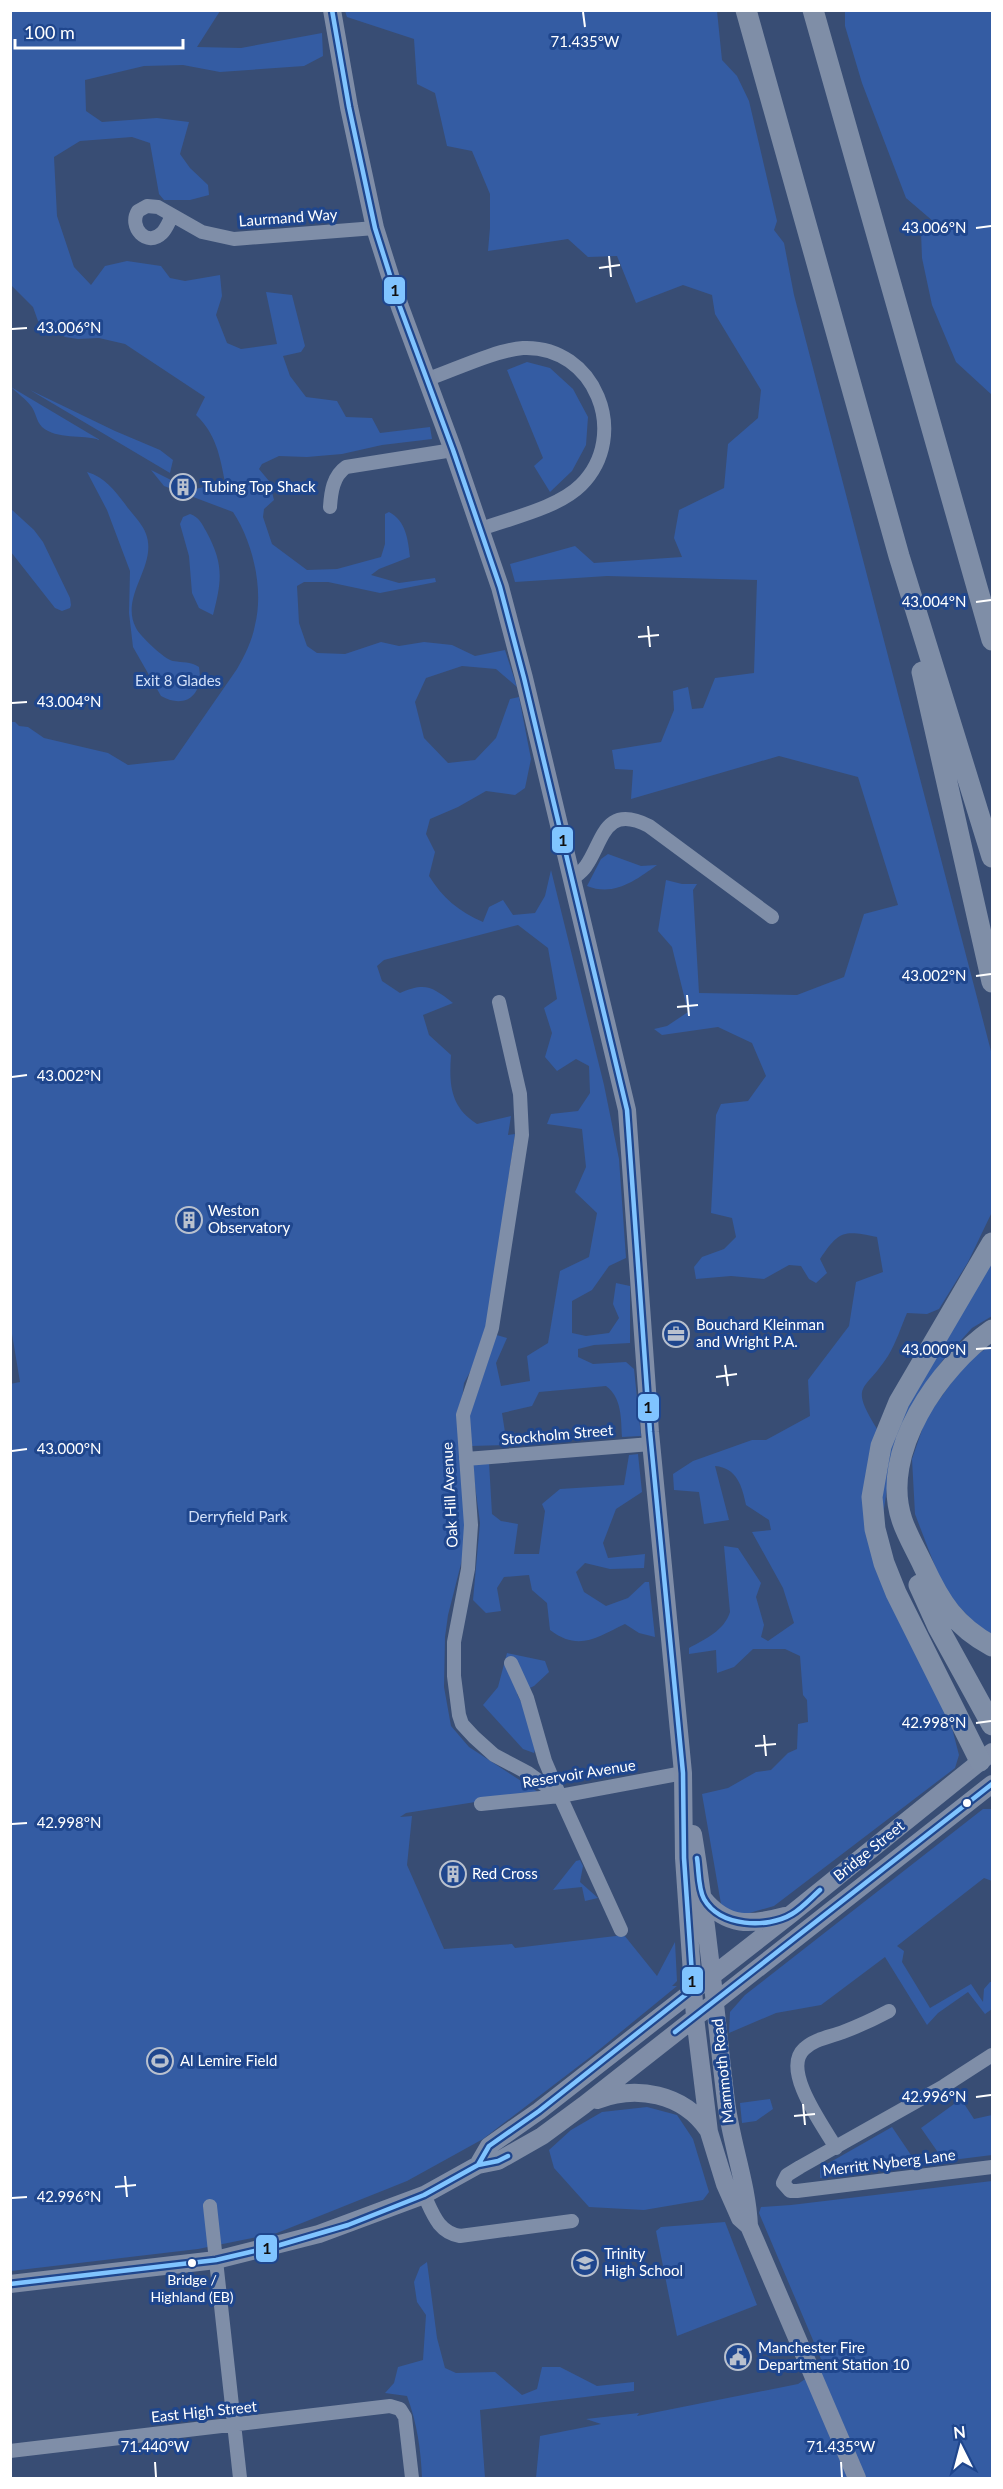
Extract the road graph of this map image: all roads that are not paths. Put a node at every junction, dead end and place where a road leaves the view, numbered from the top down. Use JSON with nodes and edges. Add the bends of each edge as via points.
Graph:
{"nodes":[{"id":1,"x":332,"y":10,"type":"edge"},
{"id":2,"x":746,"y":10,"type":"edge"},
{"id":3,"x":813,"y":10,"type":"edge"},
{"id":4,"x":172,"y":216,"type":"dead end"},
{"id":5,"x":375,"y":228,"type":"junction"},
{"id":6,"x":428,"y":380,"type":"junction"},
{"id":7,"x":453,"y":450,"type":"junction"},
{"id":8,"x":953,"y":497,"type":"junction"},
{"id":9,"x":330,"y":507,"type":"dead end"},
{"id":10,"x":481,"y":529,"type":"junction"},
{"id":11,"x":899,"y":556,"type":"junction"},
{"id":12,"x":993,"y":588,"type":"edge"},
{"id":13,"x":993,"y":640,"type":"edge"},
{"id":14,"x":993,"y":857,"type":"edge"},
{"id":15,"x":572,"y":879,"type":"junction"},
{"id":16,"x":772,"y":917,"type":"dead end"},
{"id":17,"x":993,"y":982,"type":"edge"},
{"id":18,"x":500,"y":1002,"type":"dead end"},
{"id":19,"x":993,"y":1243,"type":"edge"},
{"id":20,"x":993,"y":1330,"type":"edge"},
{"id":21,"x":651,"y":1444,"type":"junction"},
{"id":22,"x":466,"y":1459,"type":"junction"},
{"id":23,"x":902,"y":1520,"type":"junction"},
{"id":24,"x":993,"y":1646,"type":"edge"},
{"id":25,"x":511,"y":1663,"type":"dead end"},
{"id":26,"x":993,"y":1725,"type":"edge"},
{"id":27,"x":986,"y":1756,"type":"edge"},
{"id":28,"x":683,"y":1773,"type":"junction"},
{"id":29,"x":993,"y":1782,"type":"edge"},
{"id":30,"x":560,"y":1796,"type":"junction"},
{"id":31,"x":481,"y":1804,"type":"dead end"},
{"id":32,"x":704,"y":1898,"type":"junction"},
{"id":33,"x":790,"y":1915,"type":"junction"},
{"id":34,"x":621,"y":1930,"type":"dead end"},
{"id":35,"x":713,"y":1974,"type":"junction"},
{"id":36,"x":693,"y":1989,"type":"junction"},
{"id":37,"x":716,"y":2001,"type":"junction"},
{"id":38,"x":889,"y":2011,"type":"dead end"},
{"id":39,"x":695,"y":2017,"type":"junction"},
{"id":40,"x":993,"y":2055,"type":"edge"},
{"id":41,"x":584,"y":2104,"type":"junction"},
{"id":42,"x":709,"y":2132,"type":"junction"},
{"id":43,"x":836,"y":2148,"type":"junction"},
{"id":44,"x":478,"y":2165,"type":"junction"},
{"id":45,"x":993,"y":2167,"type":"edge"},
{"id":46,"x":424,"y":2195,"type":"junction"},
{"id":47,"x":210,"y":2206,"type":"dead end"},
{"id":48,"x":572,"y":2221,"type":"dead end"},
{"id":49,"x":749,"y":2226,"type":"junction"},
{"id":50,"x":216,"y":2260,"type":"junction"},
{"id":51,"x":10,"y":2284,"type":"edge"},
{"id":52,"x":234,"y":2426,"type":"junction"},
{"id":53,"x":10,"y":2451,"type":"edge"},
{"id":54,"x":240,"y":2478,"type":"edge"},
{"id":55,"x":412,"y":2478,"type":"edge"},
{"id":56,"x":857,"y":2478,"type":"edge"}],
"edges":[{"from":1,"to":5,"type":"main road","name":"Mammoth Road"},
{"from":2,"to":11,"type":"highway"},
{"from":3,"to":8,"type":"highway"},
{"from":4,"to":5,"type":"street","name":"Laurmand Way","via":[[202,232],[234,239]]},
{"from":5,"to":6,"type":"main road","name":"Mammoth Road"},
{"from":6,"to":7,"type":"main road","name":"Mammoth Road"},
{"from":6,"to":10,"type":"street","via":[[511,350],[537,349],[573,363],[591,382],[601,402],[605,421],[603,442],[595,466],[581,485],[556,501]]},
{"from":7,"to":9,"type":"street","via":[[346,467],[335,481]]},
{"from":7,"to":10,"type":"main road","name":"Mammoth Road"},
{"from":8,"to":12,"type":"highway","via":[[975,532]]},
{"from":8,"to":13,"type":"highway"},
{"from":10,"to":15,"type":"main road","name":"Mammoth Road","via":[[524,678]]},
{"from":11,"to":14,"type":"highway"},
{"from":11,"to":17,"type":"highway","via":[[933,726]]},
{"from":15,"to":16,"type":"street","via":[[587,865],[603,831],[614,823],[632,820],[649,826]]},
{"from":15,"to":21,"type":"main road","name":"Mammoth Road","via":[[628,1122]]},
{"from":18,"to":22,"type":"street","name":"Oak Hill Avenue","via":[[520,1094],[522,1135],[492,1328],[463,1408]]},
{"from":19,"to":27,"type":"highway","via":[[899,1402],[881,1446],[872,1497],[875,1529],[896,1593]]},
{"from":20,"to":23,"type":"highway","via":[[951,1368],[916,1417],[898,1471]]},
{"from":21,"to":22,"type":"street","name":"Stockholm Street"},
{"from":21,"to":28,"type":"main road","name":"Mammoth Road"},
{"from":22,"to":30,"type":"street","name":"Oak Hill Avenue","via":[[471,1525],[468,1569],[454,1642],[459,1715],[462,1724],[495,1755]]},
{"from":23,"to":24,"type":"highway","via":[[949,1614]]},
{"from":23,"to":26,"type":"highway","via":[[912,1569],[938,1628]]},
{"from":25,"to":30,"type":"street"},
{"from":27,"to":29,"type":"main road","name":"Bridge Street"},
{"from":27,"to":33,"type":"main road","name":"Bridge Street"},
{"from":28,"to":30,"type":"street","name":"Reservoir Avenue"},
{"from":28,"to":32,"type":"main road","name":"Mammoth Road"},
{"from":28,"to":36,"type":"main road","name":"Mammoth Road"},
{"from":29,"to":37,"type":"main road","name":"Bridge Street"},
{"from":30,"to":31,"type":"street","name":"Reservoir Avenue"},
{"from":30,"to":34,"type":"street","name":"Oak Hill Avenue"},
{"from":32,"to":33,"type":"main road","via":[[722,1917],[733,1921],[753,1922]]},
{"from":32,"to":35,"type":"main road","name":"Mammoth Road"},
{"from":33,"to":35,"type":"main road","name":"Bridge Street"},
{"from":35,"to":36,"type":"main road","name":"Bridge Street"},
{"from":35,"to":37,"type":"main road","name":"Mammoth Road"},
{"from":36,"to":37,"type":"main road"},
{"from":36,"to":39,"type":"main road","name":"Mammoth Road"},
{"from":36,"to":44,"type":"main road","name":"Bridge Street","via":[[489,2146]]},
{"from":37,"to":39,"type":"main road","name":"Bridge Street"},
{"from":37,"to":49,"type":"main road","name":"Mammoth Road","via":[[728,2121]]},
{"from":38,"to":43,"type":"street","via":[[815,2042],[800,2054],[796,2071]]},
{"from":39,"to":41,"type":"main road","name":"Bridge Street"},
{"from":39,"to":42,"type":"main road","name":"Mammoth Road"},
{"from":40,"to":43,"type":"street"},
{"from":41,"to":42,"type":"main road","via":[[620,2093],[645,2092],[692,2112]]},
{"from":41,"to":44,"type":"main road","name":"Bridge Street","via":[[523,2148],[498,2161]]},
{"from":42,"to":49,"type":"main road","name":"Mammoth Road","via":[[740,2218]]},
{"from":43,"to":45,"type":"street","name":"Merritt Nyberg Lane","via":[[787,2175],[783,2183],[790,2191]]},
{"from":44,"to":46,"type":"main road","name":"Bridge Street"},
{"from":46,"to":48,"type":"street","via":[[435,2219],[450,2234],[460,2236]]},
{"from":46,"to":50,"type":"main road","name":"Bridge Street","via":[[319,2234]]},
{"from":47,"to":50,"type":"street"},
{"from":49,"to":56,"type":"main road","name":"Mammoth Road"},
{"from":50,"to":51,"type":"main road","name":"Bridge Street"},
{"from":50,"to":52,"type":"street"},
{"from":52,"to":53,"type":"street","name":"East High Street"},
{"from":52,"to":54,"type":"street"},
{"from":52,"to":55,"type":"street","name":"East High Street","via":[[390,2406],[400,2409],[405,2417]]}]}
